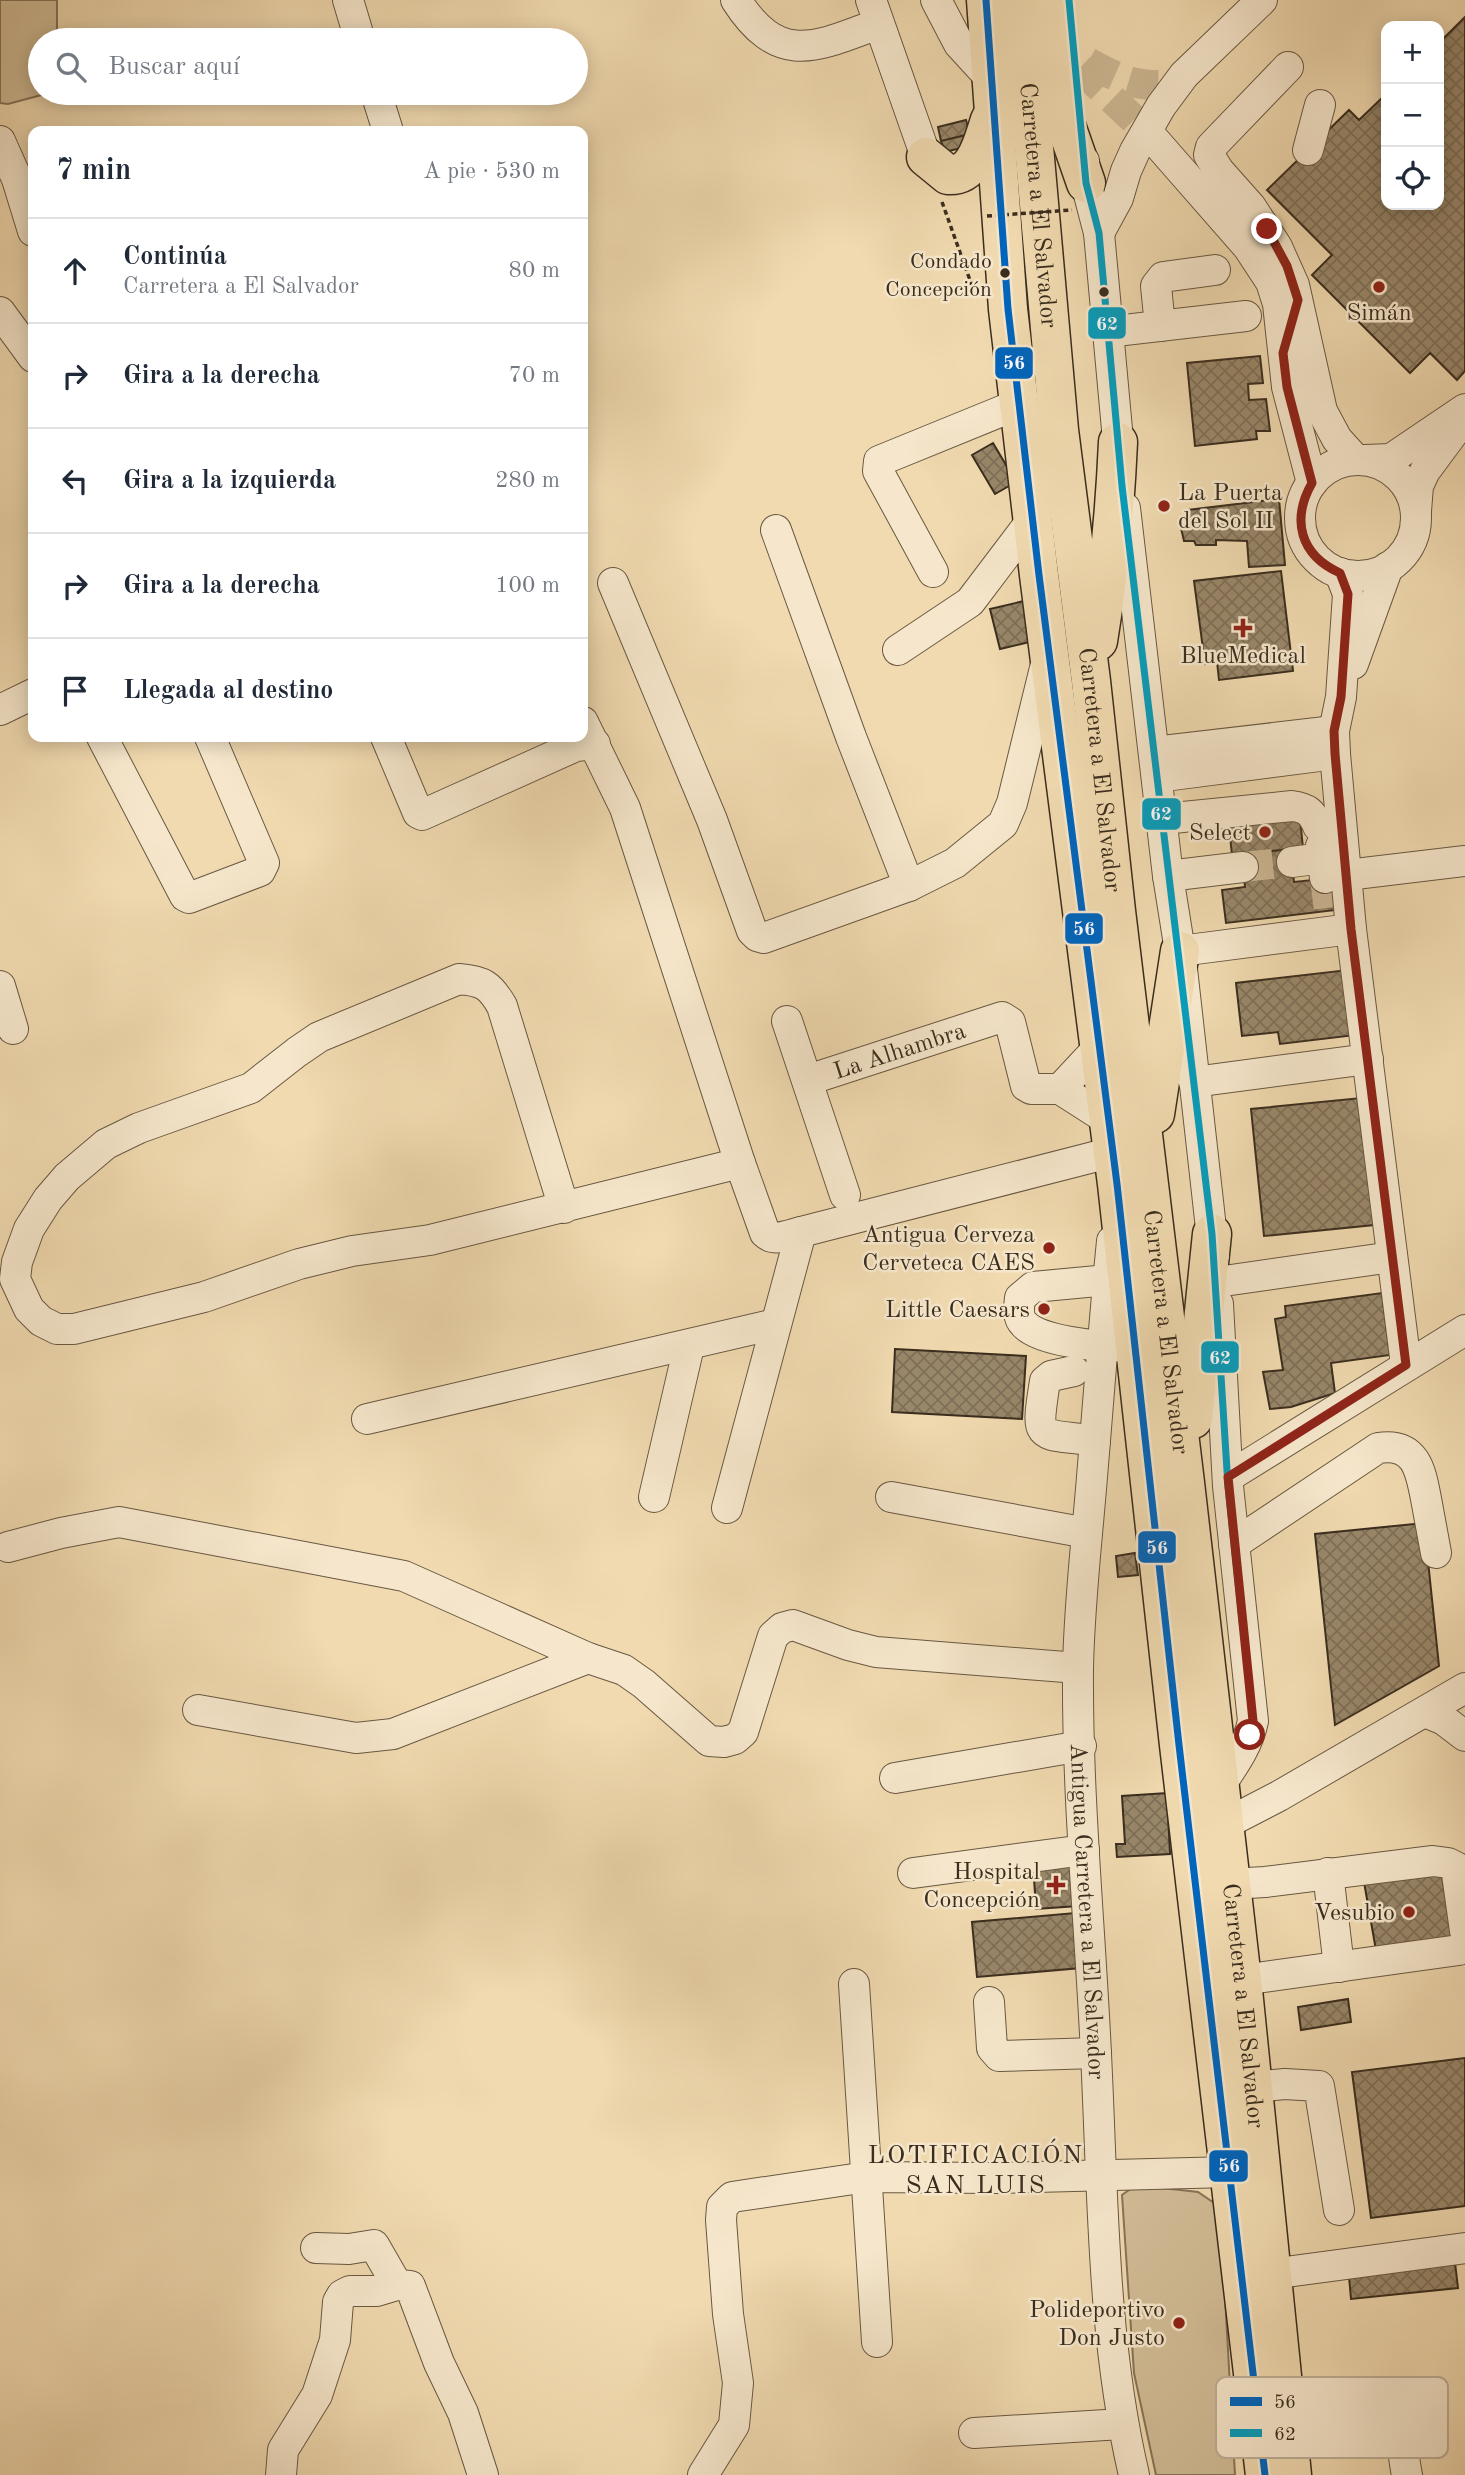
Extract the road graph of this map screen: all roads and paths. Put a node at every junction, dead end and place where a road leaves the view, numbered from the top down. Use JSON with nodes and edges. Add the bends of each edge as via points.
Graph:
{"nodes":[{"id":1,"x":348,"y":0,"type":"edge"},
{"id":2,"x":736,"y":0,"type":"edge"},
{"id":3,"x":936,"y":0,"type":"edge"},
{"id":4,"x":986,"y":0,"type":"edge"},
{"id":5,"x":1021,"y":0,"type":"edge"},
{"id":6,"x":1051,"y":0,"type":"edge"},
{"id":7,"x":1069,"y":0,"type":"edge"},
{"id":8,"x":1262,"y":0,"type":"edge"},
{"id":9,"x":1282,"y":0,"type":"edge"},
{"id":10,"x":874,"y":12,"type":"edge"},
{"id":11,"x":356,"y":28,"type":"edge"},
{"id":12,"x":1288,"y":67,"type":"dead end"},
{"id":13,"x":1179,"y":85,"type":"tunnel mouth"},
{"id":14,"x":992,"y":95,"type":"junction"},
{"id":15,"x":379,"y":105,"type":"edge"},
{"id":16,"x":1320,"y":105,"type":"dead end"},
{"id":17,"x":385,"y":126,"type":"edge"},
{"id":18,"x":1150,"y":135,"type":"tunnel mouth"},
{"id":19,"x":0,"y":141,"type":"edge"},
{"id":20,"x":1308,"y":150,"type":"dead end"},
{"id":21,"x":926,"y":157,"type":"junction"},
{"id":22,"x":1079,"y":197,"type":"junction"},
{"id":23,"x":28,"y":216,"type":"edge"},
{"id":24,"x":987,"y":216,"type":"dead end"},
{"id":25,"x":1099,"y":233,"type":"junction"},
{"id":26,"x":1215,"y":270,"type":"dead end"},
{"id":27,"x":976,"y":298,"type":"dead end"},
{"id":28,"x":1298,"y":300,"type":"junction"},
{"id":29,"x":0,"y":312,"type":"edge"},
{"id":30,"x":1246,"y":316,"type":"dead end"},
{"id":31,"x":1160,"y":326,"type":"junction"},
{"id":32,"x":1107,"y":332,"type":"junction"},
{"id":33,"x":28,"y":350,"type":"edge"},
{"id":34,"x":1283,"y":353,"type":"junction"},
{"id":35,"x":1019,"y":404,"type":"junction"},
{"id":36,"x":1465,"y":409,"type":"edge"},
{"id":37,"x":1465,"y":415,"type":"edge"},
{"id":38,"x":1118,"y":442,"type":"junction"},
{"id":39,"x":1361,"y":460,"type":"junction"},
{"id":40,"x":1312,"y":483,"type":"junction"},
{"id":41,"x":1416,"y":512,"type":"junction"},
{"id":42,"x":1032,"y":520,"type":"junction"},
{"id":43,"x":776,"y":530,"type":"dead end"},
{"id":44,"x":1388,"y":567,"type":"junction"},
{"id":45,"x":933,"y":572,"type":"dead end"},
{"id":46,"x":1340,"y":573,"type":"junction"},
{"id":47,"x":613,"y":583,"type":"dead end"},
{"id":48,"x":898,"y":650,"type":"dead end"},
{"id":49,"x":1091,"y":681,"type":"junction"},
{"id":50,"x":28,"y":696,"type":"edge"},
{"id":51,"x":1341,"y":697,"type":"junction"},
{"id":52,"x":0,"y":710,"type":"edge"},
{"id":53,"x":1045,"y":732,"type":"junction"},
{"id":54,"x":589,"y":733,"type":"edge"},
{"id":55,"x":105,"y":742,"type":"edge"},
{"id":56,"x":212,"y":742,"type":"edge"},
{"id":57,"x":388,"y":742,"type":"edge"},
{"id":58,"x":580,"y":742,"type":"edge"},
{"id":59,"x":1334,"y":742,"type":"junction"},
{"id":60,"x":1156,"y":764,"type":"junction"},
{"id":61,"x":1163,"y":819,"type":"junction"},
{"id":62,"x":1327,"y":857,"type":"junction"},
{"id":63,"x":1465,"y":861,"type":"edge"},
{"id":64,"x":1292,"y":862,"type":"tunnel mouth"},
{"id":65,"x":1243,"y":867,"type":"tunnel mouth"},
{"id":66,"x":1168,"y":876,"type":"junction"},
{"id":67,"x":909,"y":886,"type":"junction"},
{"id":68,"x":1337,"y":924,"type":"junction"},
{"id":69,"x":1180,"y":951,"type":"junction"},
{"id":70,"x":0,"y":986,"type":"edge"},
{"id":71,"x":787,"y":1021,"type":"dead end"},
{"id":72,"x":13,"y":1029,"type":"dead end"},
{"id":73,"x":1101,"y":1045,"type":"junction"},
{"id":74,"x":1367,"y":1059,"type":"junction"},
{"id":75,"x":808,"y":1080,"type":"junction"},
{"id":76,"x":1195,"y":1082,"type":"junction"},
{"id":77,"x":1060,"y":1089,"type":"junction"},
{"id":78,"x":1122,"y":1154,"type":"junction"},
{"id":79,"x":740,"y":1163,"type":"junction"},
{"id":80,"x":845,"y":1195,"type":"dead end"},
{"id":81,"x":564,"y":1208,"type":"junction"},
{"id":82,"x":801,"y":1232,"type":"junction"},
{"id":83,"x":1212,"y":1234,"type":"junction"},
{"id":84,"x":1392,"y":1257,"type":"junction"},
{"id":85,"x":1108,"y":1280,"type":"junction"},
{"id":86,"x":1217,"y":1282,"type":"junction"},
{"id":87,"x":775,"y":1324,"type":"junction"},
{"id":88,"x":1465,"y":1330,"type":"edge"},
{"id":89,"x":689,"y":1346,"type":"junction"},
{"id":90,"x":1119,"y":1346,"type":"junction"},
{"id":91,"x":1406,"y":1365,"type":"junction"},
{"id":92,"x":1074,"y":1371,"type":"dead end"},
{"id":93,"x":367,"y":1419,"type":"dead end"},
{"id":94,"x":1095,"y":1441,"type":"junction"},
{"id":95,"x":1228,"y":1477,"type":"junction"},
{"id":96,"x":1185,"y":1483,"type":"junction"},
{"id":97,"x":653,"y":1497,"type":"dead end"},
{"id":98,"x":891,"y":1497,"type":"dead end"},
{"id":99,"x":727,"y":1508,"type":"dead end"},
{"id":100,"x":1087,"y":1533,"type":"junction"},
{"id":101,"x":1234,"y":1544,"type":"junction"},
{"id":102,"x":8,"y":1547,"type":"dead end"},
{"id":103,"x":1436,"y":1553,"type":"dead end"},
{"id":104,"x":588,"y":1658,"type":"junction"},
{"id":105,"x":1078,"y":1668,"type":"junction"},
{"id":106,"x":1465,"y":1688,"type":"edge"},
{"id":107,"x":198,"y":1710,"type":"dead end"},
{"id":108,"x":1425,"y":1712,"type":"junction"},
{"id":109,"x":1465,"y":1736,"type":"edge"},
{"id":110,"x":1081,"y":1746,"type":"junction"},
{"id":111,"x":895,"y":1778,"type":"dead end"},
{"id":112,"x":1219,"y":1787,"type":"junction"},
{"id":113,"x":1212,"y":1832,"type":"junction"},
{"id":114,"x":1084,"y":1850,"type":"junction"},
{"id":115,"x":913,"y":1872,"type":"dead end"},
{"id":116,"x":1328,"y":1872,"type":"junction"},
{"id":117,"x":1230,"y":1884,"type":"junction"},
{"id":118,"x":1465,"y":1931,"type":"edge"},
{"id":119,"x":1465,"y":1944,"type":"edge"},
{"id":120,"x":1339,"y":1967,"type":"junction"},
{"id":121,"x":1242,"y":1980,"type":"junction"},
{"id":122,"x":854,"y":1984,"type":"dead end"},
{"id":123,"x":989,"y":2002,"type":"dead end"},
{"id":124,"x":1096,"y":2053,"type":"junction"},
{"id":125,"x":1252,"y":2087,"type":"junction"},
{"id":126,"x":1230,"y":2172,"type":"junction"},
{"id":127,"x":1101,"y":2175,"type":"junction"},
{"id":128,"x":867,"y":2177,"type":"junction"},
{"id":129,"x":1339,"y":2210,"type":"dead end"},
{"id":130,"x":316,"y":2248,"type":"dead end"},
{"id":131,"x":1465,"y":2248,"type":"edge"},
{"id":132,"x":1271,"y":2274,"type":"junction"},
{"id":133,"x":397,"y":2285,"type":"junction"},
{"id":134,"x":877,"y":2342,"type":"dead end"},
{"id":135,"x":1251,"y":2374,"type":"junction"},
{"id":136,"x":1251,"y":2377,"type":"edge"},
{"id":137,"x":1253,"y":2377,"type":"edge"},
{"id":138,"x":1275,"y":2377,"type":"edge"},
{"id":139,"x":1122,"y":2424,"type":"junction"},
{"id":140,"x":974,"y":2433,"type":"dead end"},
{"id":141,"x":1287,"y":2458,"type":"edge"},
{"id":142,"x":281,"y":2475,"type":"edge"},
{"id":143,"x":483,"y":2475,"type":"edge"},
{"id":144,"x":703,"y":2475,"type":"edge"},
{"id":145,"x":1134,"y":2475,"type":"edge"},
{"id":146,"x":1292,"y":2475,"type":"edge"}],
"edges":[{"from":1,"to":11,"type":"street"},
{"from":2,"to":10,"type":"street","via":[[750,22],[772,38],[798,47],[818,46]]},
{"from":3,"to":14,"type":"street"},
{"from":4,"to":14,"type":"highway","name":"Carretera a El Salvador"},
{"from":5,"to":49,"type":"highway","name":"Carretera a El Salvador","via":[[1059,430]]},
{"from":6,"to":22,"type":"highway","via":[[1060,111]]},
{"from":7,"to":22,"type":"street","name":"Carretera a El Salvador"},
{"from":8,"to":25,"type":"street","via":[[1184,75],[1161,106]]},
{"from":9,"to":13,"type":"street","via":[[1211,70]]},
{"from":10,"to":21,"type":"street"},
{"from":12,"to":28,"type":"street","via":[[1211,147],[1209,155],[1267,229],[1287,266]]},
{"from":14,"to":21,"type":"highway","via":[[977,156],[961,173],[943,172]]},
{"from":14,"to":35,"type":"highway","name":"Carretera a El Salvador"},
{"from":15,"to":17,"type":"street"},
{"from":16,"to":20,"type":"street"},
{"from":18,"to":34,"type":"street","via":[[1261,265],[1278,304]]},
{"from":19,"to":23,"type":"street"},
{"from":21,"to":27,"type":"path"},
{"from":22,"to":24,"type":"path","bridge":true},
{"from":22,"to":25,"type":"street","name":"Carretera a El Salvador"},
{"from":25,"to":32,"type":"street","name":"Carretera a El Salvador"},
{"from":26,"to":31,"type":"street","via":[[1159,281]]},
{"from":28,"to":34,"type":"street"},
{"from":28,"to":39,"type":"street","via":[[1322,411],[1337,439]]},
{"from":29,"to":33,"type":"street"},
{"from":30,"to":31,"type":"street"},
{"from":31,"to":32,"type":"street"},
{"from":32,"to":38,"type":"street","name":"Carretera a El Salvador"},
{"from":34,"to":40,"type":"street"},
{"from":35,"to":42,"type":"highway","name":"Carretera a El Salvador"},
{"from":35,"to":45,"type":"street","via":[[880,461],[878,471]]},
{"from":36,"to":39,"type":"street","via":[[1391,459]]},
{"from":37,"to":41,"type":"street","via":[[1425,471],[1418,485]]},
{"from":38,"to":49,"type":"highway","via":[[1109,575]]},
{"from":38,"to":60,"type":"street","name":"Carretera a El Salvador"},
{"from":39,"to":40,"type":"street","via":[[1331,466]]},
{"from":39,"to":41,"type":"street","via":[[1384,466],[1400,477]]},
{"from":40,"to":46,"type":"street","via":[[1300,514],[1302,531],[1318,560]]},
{"from":41,"to":44,"type":"street","via":[[1411,544]]},
{"from":42,"to":48,"type":"street","via":[[970,602]]},
{"from":42,"to":53,"type":"highway","name":"Carretera a El Salvador","via":[[1050,648]]},
{"from":43,"to":67,"type":"street"},
{"from":44,"to":46,"type":"street","via":[[1373,574]]},
{"from":44,"to":51,"type":"street"},
{"from":46,"to":51,"type":"street","via":[[1348,594]]},
{"from":47,"to":67,"type":"street","via":[[716,831],[752,931],[764,939]]},
{"from":49,"to":78,"type":"highway","name":"Carretera a El Salvador","via":[[1116,911]]},
{"from":50,"to":52,"type":"street"},
{"from":51,"to":59,"type":"street"},
{"from":53,"to":67,"type":"street","via":[[1003,824],[955,863]]},
{"from":53,"to":73,"type":"highway","name":"Carretera a El Salvador"},
{"from":54,"to":79,"type":"street","via":[[625,808]]},
{"from":55,"to":56,"type":"street","via":[[189,898],[260,871],[264,863]]},
{"from":57,"to":58,"type":"street","via":[[422,815]]},
{"from":59,"to":60,"type":"street"},
{"from":59,"to":62,"type":"street"},
{"from":60,"to":61,"type":"street","name":"Carretera a El Salvador"},
{"from":61,"to":62,"type":"street","via":[[1306,808],[1313,813]]},
{"from":61,"to":66,"type":"street","name":"Carretera a El Salvador"},
{"from":62,"to":63,"type":"street"},
{"from":62,"to":64,"type":"street"},
{"from":62,"to":68,"type":"street"},
{"from":65,"to":66,"type":"street"},
{"from":66,"to":69,"type":"street","name":"Carretera a El Salvador"},
{"from":68,"to":69,"type":"street"},
{"from":68,"to":74,"type":"street"},
{"from":69,"to":76,"type":"street","name":"Carretera a El Salvador"},
{"from":69,"to":78,"type":"highway"},
{"from":70,"to":72,"type":"street"},
{"from":71,"to":75,"type":"street"},
{"from":73,"to":77,"type":"street"},
{"from":73,"to":78,"type":"highway","name":"Carretera a El Salvador"},
{"from":74,"to":76,"type":"street"},
{"from":74,"to":84,"type":"street"},
{"from":75,"to":77,"type":"street","name":"La Alhambra","via":[[1002,1017],[1010,1022],[1026,1086]]},
{"from":75,"to":80,"type":"street","name":"La Alhambra"},
{"from":76,"to":83,"type":"street","name":"Carretera a El Salvador"},
{"from":77,"to":78,"type":"street","name":"La Alhambra"},
{"from":78,"to":82,"type":"street"},
{"from":78,"to":85,"type":"street","name":"Antigua Carretera a El Salvador"},
{"from":78,"to":90,"type":"highway","name":"Carretera a El Salvador"},
{"from":78,"to":96,"type":"highway","name":"Carretera a El Salvador"},
{"from":79,"to":81,"type":"street"},
{"from":79,"to":82,"type":"street","via":[[765,1233],[776,1238]]},
{"from":81,"to":81,"type":"street","via":[[502,1006],[493,990],[477,981],[459,979],[319,1037],[250,1088],[102,1146],[48,1199],[29,1229],[15,1279],[29,1309],[41,1321],[57,1329],[74,1329],[204,1297],[299,1264],[430,1240]]},
{"from":82,"to":87,"type":"street"},
{"from":83,"to":86,"type":"street","name":"Carretera a El Salvador"},
{"from":83,"to":96,"type":"highway"},
{"from":84,"to":86,"type":"street"},
{"from":84,"to":91,"type":"street"},
{"from":85,"to":90,"type":"street","name":"Antigua Carretera a El Salvador"},
{"from":85,"to":90,"type":"street","via":[[1033,1287],[1020,1298],[1019,1306],[1022,1323],[1032,1332]]},
{"from":86,"to":95,"type":"street","name":"Carretera a El Salvador"},
{"from":87,"to":89,"type":"street"},
{"from":87,"to":99,"type":"street"},
{"from":88,"to":91,"type":"street"},
{"from":89,"to":93,"type":"street"},
{"from":89,"to":97,"type":"street"},
{"from":90,"to":94,"type":"street","name":"Antigua Carretera a El Salvador"},
{"from":90,"to":113,"type":"highway","name":"Carretera a El Salvador"},
{"from":91,"to":95,"type":"street"},
{"from":92,"to":94,"type":"street","via":[[1045,1381],[1041,1429],[1048,1435]]},
{"from":94,"to":100,"type":"street","name":"Antigua Carretera a El Salvador"},
{"from":95,"to":101,"type":"street","name":"Carretera a El Salvador"},
{"from":96,"to":112,"type":"highway","name":"Carretera a El Salvador"},
{"from":98,"to":100,"type":"street"},
{"from":100,"to":105,"type":"street","name":"Antigua Carretera a El Salvador"},
{"from":101,"to":103,"type":"street","via":[[1378,1448],[1392,1446],[1407,1452],[1420,1469]]},
{"from":101,"to":112,"type":"street","name":"Carretera a El Salvador","via":[[1253,1721],[1243,1750]]},
{"from":102,"to":104,"type":"street","via":[[119,1522],[404,1576]]},
{"from":104,"to":105,"type":"street","via":[[624,1670],[709,1741],[724,1742],[743,1732],[773,1636],[793,1625],[876,1652]]},
{"from":104,"to":107,"type":"street","via":[[393,1734],[356,1738]]},
{"from":105,"to":110,"type":"street","name":"Antigua Carretera a El Salvador"},
{"from":106,"to":108,"type":"street"},
{"from":108,"to":109,"type":"street"},
{"from":108,"to":113,"type":"street"},
{"from":110,"to":111,"type":"street"},
{"from":110,"to":114,"type":"street","name":"Antigua Carretera a El Salvador"},
{"from":112,"to":113,"type":"highway","name":"Carretera a El Salvador"},
{"from":113,"to":117,"type":"highway","name":"Carretera a El Salvador"},
{"from":113,"to":126,"type":"highway","name":"Carretera a El Salvador"},
{"from":114,"to":115,"type":"street"},
{"from":114,"to":124,"type":"street","name":"Antigua Carretera a El Salvador"},
{"from":116,"to":117,"type":"street"},
{"from":116,"to":118,"type":"street","via":[[1448,1863],[1456,1867]]},
{"from":116,"to":120,"type":"street"},
{"from":117,"to":121,"type":"highway","name":"Carretera a El Salvador"},
{"from":119,"to":120,"type":"street","via":[[1459,1950]]},
{"from":120,"to":121,"type":"street"},
{"from":121,"to":125,"type":"highway","name":"Carretera a El Salvador"},
{"from":122,"to":128,"type":"street"},
{"from":123,"to":124,"type":"street","via":[[992,2048],[999,2056]]},
{"from":124,"to":127,"type":"street","name":"Antigua Carretera a El Salvador"},
{"from":125,"to":129,"type":"street","via":[[1319,2086]]},
{"from":125,"to":132,"type":"highway","name":"Carretera a El Salvador"},
{"from":126,"to":127,"type":"street"},
{"from":126,"to":135,"type":"highway","name":"Carretera a El Salvador"},
{"from":127,"to":128,"type":"street"},
{"from":127,"to":139,"type":"street","name":"Antigua Carretera a El Salvador"},
{"from":128,"to":134,"type":"street"},
{"from":128,"to":144,"type":"street","via":[[726,2201],[721,2242],[738,2383],[734,2425]]},
{"from":130,"to":133,"type":"street","via":[[374,2245]]},
{"from":131,"to":132,"type":"street"},
{"from":132,"to":138,"type":"highway","name":"Carretera a El Salvador"},
{"from":133,"to":142,"type":"street","via":[[342,2295],[335,2340],[317,2395],[283,2449]]},
{"from":133,"to":143,"type":"street","via":[[410,2286],[463,2413]]},
{"from":135,"to":136,"type":"highway"},
{"from":135,"to":137,"type":"highway","name":"Carretera a El Salvador"},
{"from":139,"to":140,"type":"street"},
{"from":139,"to":145,"type":"street","name":"Antigua Carretera a El Salvador"},
{"from":141,"to":146,"type":"highway","name":"Carretera a El Salvador"}]}
